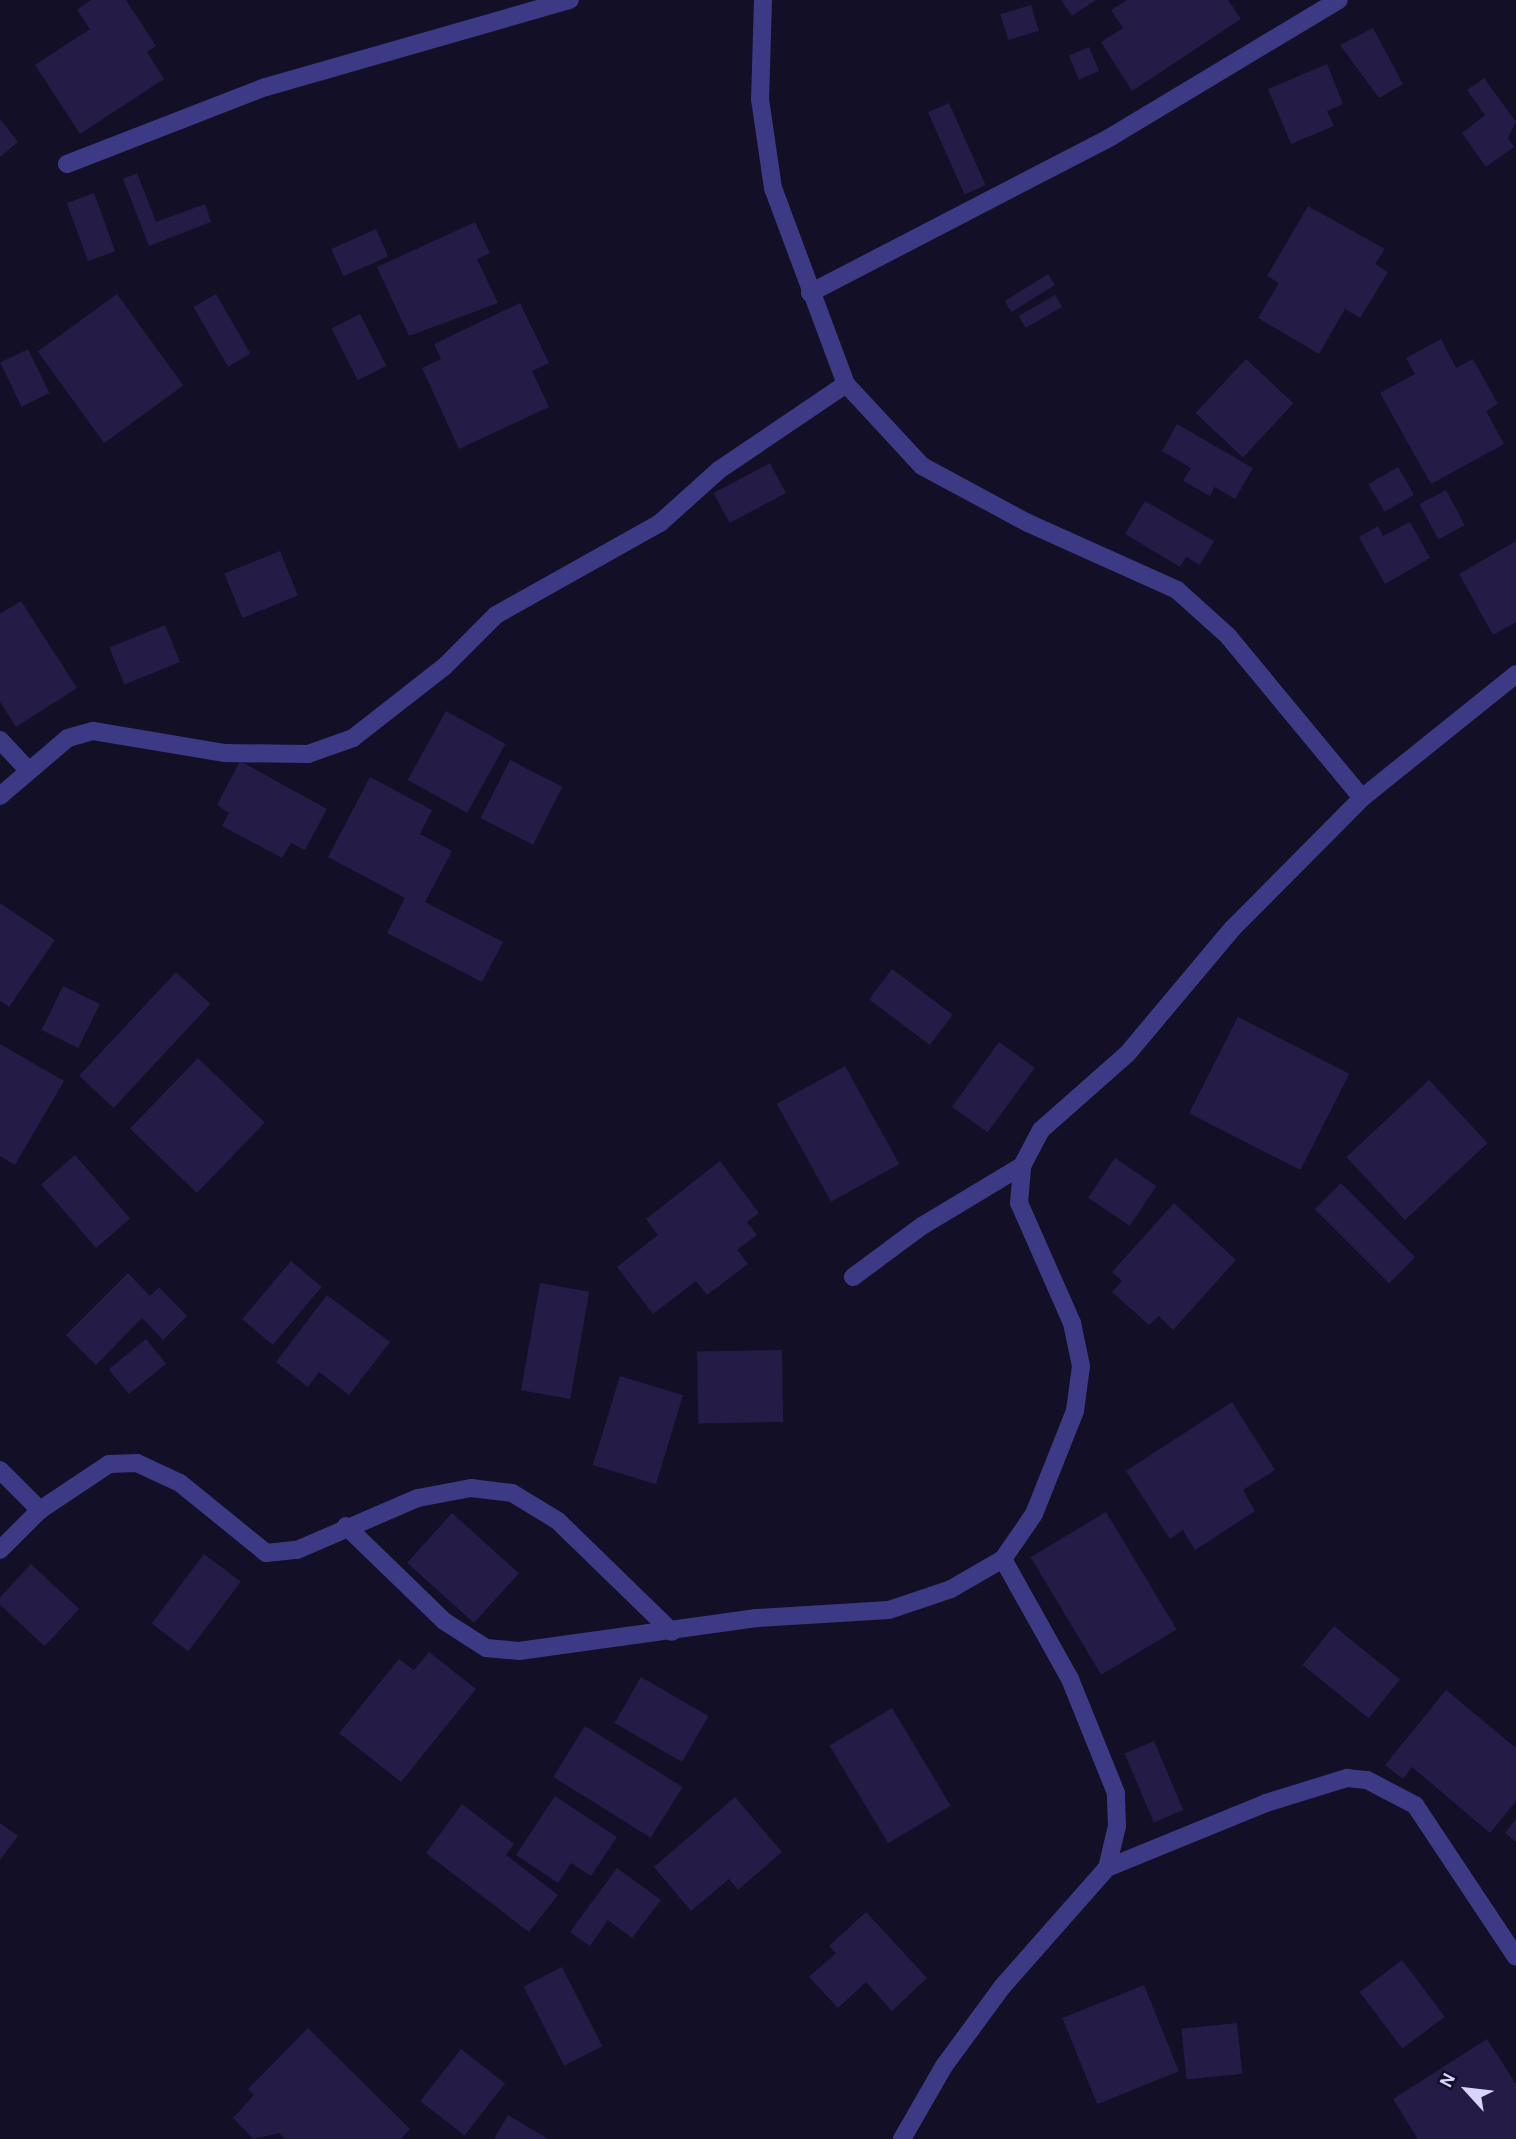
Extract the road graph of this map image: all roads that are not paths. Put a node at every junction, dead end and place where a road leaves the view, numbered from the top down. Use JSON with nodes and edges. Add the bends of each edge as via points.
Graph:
{"nodes":[{"id":1,"x":569,"y":0,"type":"edge"},
{"id":2,"x":763,"y":0,"type":"edge"},
{"id":3,"x":1339,"y":0,"type":"edge"},
{"id":4,"x":67,"y":164,"type":"dead end"},
{"id":5,"x":810,"y":293,"type":"junction"},
{"id":6,"x":846,"y":384,"type":"junction"},
{"id":7,"x":1516,"y":674,"type":"edge"},
{"id":8,"x":0,"y":740,"type":"edge"},
{"id":9,"x":29,"y":770,"type":"junction"},
{"id":10,"x":0,"y":796,"type":"edge"},
{"id":11,"x":1362,"y":798,"type":"junction"},
{"id":12,"x":1022,"y":1166,"type":"junction"},
{"id":13,"x":853,"y":1277,"type":"dead end"},
{"id":14,"x":0,"y":1470,"type":"edge"},
{"id":15,"x":40,"y":1510,"type":"junction"},
{"id":16,"x":346,"y":1526,"type":"junction"},
{"id":17,"x":0,"y":1550,"type":"edge"},
{"id":18,"x":1003,"y":1559,"type":"junction"},
{"id":19,"x":672,"y":1632,"type":"junction"},
{"id":20,"x":1107,"y":1868,"type":"junction"},
{"id":21,"x":1516,"y":1957,"type":"edge"},
{"id":22,"x":902,"y":2139,"type":"edge"}],
"edges":[{"from":1,"to":4,"type":"street","via":[[266,87]]},
{"from":2,"to":5,"type":"street","via":[[760,99],[773,188]]},
{"from":3,"to":5,"type":"street","via":[[1109,138]]},
{"from":5,"to":6,"type":"street"},
{"from":6,"to":9,"type":"street","via":[[719,470],[660,523],[496,615],[444,667],[353,738],[308,754],[225,753],[93,731],[68,738]]},
{"from":6,"to":11,"type":"street","via":[[922,466],[1028,523],[1177,590],[1228,636]]},
{"from":7,"to":11,"type":"street"},
{"from":8,"to":9,"type":"street"},
{"from":9,"to":10,"type":"street"},
{"from":11,"to":12,"type":"street","via":[[1233,929],[1128,1053],[1041,1130]]},
{"from":12,"to":13,"type":"street","via":[[922,1226]]},
{"from":12,"to":18,"type":"street","via":[[1019,1203],[1072,1323],[1082,1366],[1075,1411],[1034,1514]]},
{"from":14,"to":15,"type":"street"},
{"from":15,"to":16,"type":"street","via":[[108,1464],[137,1463],[180,1483],[266,1553],[297,1550]]},
{"from":15,"to":17,"type":"street"},
{"from":16,"to":19,"type":"street","via":[[400,1584],[486,1648],[519,1651]]},
{"from":16,"to":19,"type":"street","via":[[445,1493],[471,1488],[512,1493],[600,1557]]},
{"from":18,"to":19,"type":"street","via":[[951,1589],[889,1610],[757,1618]]},
{"from":18,"to":20,"type":"street","via":[[1070,1679],[1116,1793]]},
{"from":20,"to":21,"type":"street","via":[[1266,1803],[1347,1778],[1367,1780],[1415,1805]]},
{"from":20,"to":22,"type":"street","via":[[1002,1987],[944,2066]]}]}
